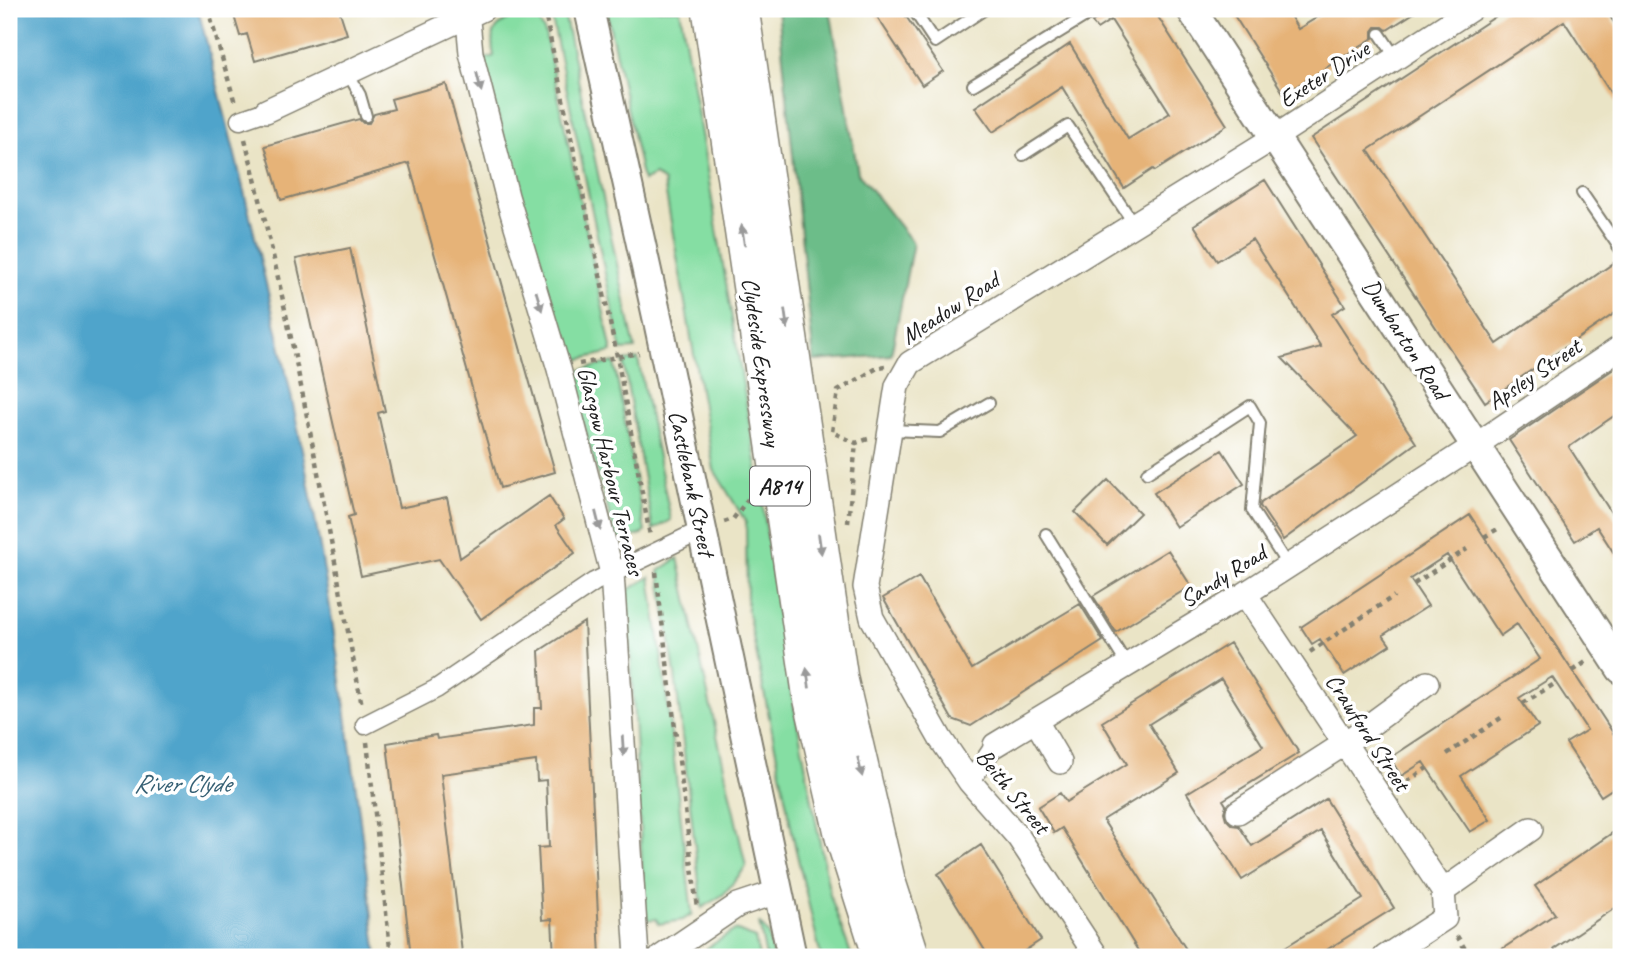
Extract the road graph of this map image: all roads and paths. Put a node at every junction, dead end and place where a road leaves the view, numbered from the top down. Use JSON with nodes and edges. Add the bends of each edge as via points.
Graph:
{"nodes":[{"id":1,"x":208,"y":9,"type":"edge"},
{"id":2,"x":544,"y":9,"type":"edge"},
{"id":3,"x":589,"y":9,"type":"edge"},
{"id":4,"x":741,"y":9,"type":"edge"},
{"id":5,"x":757,"y":9,"type":"edge"},
{"id":6,"x":914,"y":9,"type":"edge"},
{"id":7,"x":985,"y":9,"type":"edge"},
{"id":8,"x":1097,"y":9,"type":"edge"},
{"id":9,"x":1191,"y":9,"type":"edge"},
{"id":10,"x":1471,"y":9,"type":"edge"},
{"id":11,"x":472,"y":11,"type":"edge"},
{"id":12,"x":710,"y":17,"type":"edge"},
{"id":13,"x":1380,"y":34,"type":"dead end"},
{"id":14,"x":1395,"y":58,"type":"junction"},
{"id":15,"x":347,"y":72,"type":"junction"},
{"id":16,"x":973,"y":85,"type":"dead end"},
{"id":17,"x":266,"y":111,"type":"joint"},
{"id":18,"x":366,"y":117,"type":"dead end"},
{"id":19,"x":240,"y":120,"type":"junction"},
{"id":20,"x":1275,"y":137,"type":"junction"},
{"id":21,"x":1023,"y":155,"type":"dead end"},
{"id":22,"x":766,"y":181,"type":"junction"},
{"id":23,"x":1582,"y":193,"type":"dead end"},
{"id":24,"x":1134,"y":224,"type":"junction"},
{"id":25,"x":1621,"y":250,"type":"edge"},
{"id":26,"x":1621,"y":347,"type":"edge"},
{"id":27,"x":640,"y":353,"type":"dead end"},
{"id":28,"x":617,"y":356,"type":"junction"},
{"id":29,"x":910,"y":363,"type":"junction"},
{"id":30,"x":559,"y":369,"type":"junction"},
{"id":31,"x":989,"y":403,"type":"dead end"},
{"id":32,"x":890,"y":430,"type":"junction"},
{"id":33,"x":856,"y":443,"type":"dead end"},
{"id":34,"x":1476,"y":445,"type":"junction"},
{"id":35,"x":1147,"y":473,"type":"dead end"},
{"id":36,"x":702,"y":530,"type":"junction"},
{"id":37,"x":1046,"y":534,"type":"dead end"},
{"id":38,"x":1467,"y":549,"type":"dead end"},
{"id":39,"x":653,"y":552,"type":"junction"},
{"id":40,"x":1288,"y":566,"type":"junction"},
{"id":41,"x":612,"y":573,"type":"junction"},
{"id":42,"x":1414,"y":584,"type":"dead end"},
{"id":43,"x":1245,"y":594,"type":"junction"},
{"id":44,"x":1394,"y":596,"type":"dead end"},
{"id":45,"x":892,"y":655,"type":"joint"},
{"id":46,"x":1292,"y":664,"type":"junction"},
{"id":47,"x":1127,"y":665,"type":"junction"},
{"id":48,"x":1621,"y":669,"type":"edge"},
{"id":49,"x":1427,"y":683,"type":"dead end"},
{"id":50,"x":1556,"y":683,"type":"dead end"},
{"id":51,"x":1523,"y":703,"type":"dead end"},
{"id":52,"x":1504,"y":716,"type":"dead end"},
{"id":53,"x":1036,"y":721,"type":"junction"},
{"id":54,"x":365,"y":725,"type":"junction"},
{"id":55,"x":816,"y":726,"type":"junction"},
{"id":56,"x":1345,"y":744,"type":"junction"},
{"id":57,"x":995,"y":745,"type":"joint"},
{"id":58,"x":1447,"y":754,"type":"dead end"},
{"id":59,"x":1060,"y":762,"type":"dead end"},
{"id":60,"x":1427,"y":768,"type":"dead end"},
{"id":61,"x":970,"y":782,"type":"junction"},
{"id":62,"x":1380,"y":799,"type":"junction"},
{"id":63,"x":868,"y":802,"type":"junction"},
{"id":64,"x":1238,"y":812,"type":"dead end"},
{"id":65,"x":1531,"y":829,"type":"dead end"},
{"id":66,"x":778,"y":892,"type":"junction"},
{"id":67,"x":1443,"y":896,"type":"junction"},
{"id":68,"x":700,"y":930,"type":"junction"},
{"id":69,"x":1621,"y":947,"type":"edge"},
{"id":70,"x":391,"y":957,"type":"edge"},
{"id":71,"x":636,"y":957,"type":"edge"},
{"id":72,"x":661,"y":957,"type":"edge"},
{"id":73,"x":792,"y":957,"type":"edge"},
{"id":74,"x":859,"y":957,"type":"edge"},
{"id":75,"x":881,"y":957,"type":"edge"},
{"id":76,"x":912,"y":957,"type":"edge"},
{"id":77,"x":934,"y":957,"type":"edge"},
{"id":78,"x":1097,"y":957,"type":"edge"},
{"id":79,"x":1385,"y":957,"type":"edge"},
{"id":80,"x":1612,"y":957,"type":"edge"}],
"edges":[{"from":1,"to":19,"type":"path"},
{"from":2,"to":28,"type":"path"},
{"from":3,"to":36,"type":"street","name":"Castlebank Street"},
{"from":4,"to":22,"type":"main road","name":"Clydeside Expressway","number":"A814"},
{"from":5,"to":22,"type":"main road","via":[[767,85]]},
{"from":6,"to":7,"type":"lane","via":[[935,43]]},
{"from":8,"to":16,"type":"lane"},
{"from":9,"to":20,"type":"street","name":"Dumbarton Road"},
{"from":10,"to":14,"type":"street","name":"Exeter Drive"},
{"from":11,"to":15,"type":"street"},
{"from":11,"to":30,"type":"street","name":"Glasgow Harbour Terraces","one_way":true,"via":[[471,53],[507,196]]},
{"from":55,"to":12,"type":"main road","name":"Clydeside Expressway","number":"A814","one_way":true},
{"from":13,"to":14,"type":"lane"},
{"from":14,"to":20,"type":"street","name":"Exeter Drive"},
{"from":15,"to":17,"type":"street"},
{"from":15,"to":18,"type":"lane"},
{"from":17,"to":19,"type":"street"},
{"from":19,"to":54,"type":"path","via":[[310,427]]},
{"from":20,"to":24,"type":"street","name":"Meadow Road"},
{"from":20,"to":34,"type":"street","name":"Dumbarton Road"},
{"from":21,"to":24,"type":"lane","via":[[1068,126]]},
{"from":22,"to":63,"type":"main road","name":"Clydeside Expressway","number":"A814","one_way":true,"via":[[840,679]]},
{"from":23,"to":25,"type":"lane"},
{"from":24,"to":29,"type":"street","name":"Meadow Road"},
{"from":26,"to":34,"type":"street","name":"Apsley Street"},
{"from":27,"to":28,"type":"path"},
{"from":28,"to":30,"type":"path"},
{"from":28,"to":39,"type":"path"},
{"from":29,"to":32,"type":"street","name":"Meadow Road","via":[[897,386]]},
{"from":29,"to":33,"type":"path","via":[[879,366],[838,391],[832,432]]},
{"from":30,"to":41,"type":"street","name":"Glasgow Harbour Terraces","one_way":true},
{"from":31,"to":32,"type":"lane","via":[[940,432]]},
{"from":32,"to":45,"type":"street","name":"Meadow Road","via":[[865,587],[872,618]]},
{"from":34,"to":40,"type":"street","name":"Sandy Road"},
{"from":34,"to":48,"type":"street","name":"Dumbarton Road"},
{"from":35,"to":40,"type":"lane","via":[[1250,406],[1260,423],[1252,510]]},
{"from":36,"to":39,"type":"street"},
{"from":36,"to":66,"type":"street","name":"Castlebank Street"},
{"from":37,"to":47,"type":"lane"},
{"from":38,"to":42,"type":"path"},
{"from":39,"to":41,"type":"street"},
{"from":39,"to":68,"type":"path"},
{"from":40,"to":43,"type":"street","name":"Sandy Road"},
{"from":41,"to":54,"type":"street","via":[[436,689]]},
{"from":41,"to":71,"type":"street","name":"Glasgow Harbour Terraces","one_way":true},
{"from":43,"to":46,"type":"street","name":"Crawford Street"},
{"from":43,"to":47,"type":"street","name":"Sandy Road"},
{"from":44,"to":46,"type":"path"},
{"from":45,"to":61,"type":"street","name":"Beith Street"},
{"from":46,"to":56,"type":"street","name":"Crawford Street"},
{"from":47,"to":53,"type":"street","name":"Sandy Road"},
{"from":49,"to":56,"type":"street"},
{"from":50,"to":51,"type":"path"},
{"from":52,"to":58,"type":"path"},
{"from":53,"to":57,"type":"street","name":"Sandy Road"},
{"from":53,"to":59,"type":"street"},
{"from":54,"to":70,"type":"path"},
{"from":55,"to":74,"type":"main road","via":[[813,772],[824,832]]},
{"from":55,"to":75,"type":"main road","name":"Clydeside Expressway","number":"A814","via":[[843,837]]},
{"from":56,"to":62,"type":"street","name":"Crawford Street"},
{"from":56,"to":64,"type":"street"},
{"from":57,"to":61,"type":"street"},
{"from":60,"to":62,"type":"path"},
{"from":61,"to":78,"type":"street","name":"Beith Street","via":[[1019,838]]},
{"from":62,"to":67,"type":"street","name":"Crawford Street"},
{"from":63,"to":76,"type":"main road","name":"Clydeside Expressway","number":"A814"},
{"from":63,"to":77,"type":"main road"},
{"from":65,"to":67,"type":"street"},
{"from":66,"to":68,"type":"street","via":[[738,905]]},
{"from":66,"to":73,"type":"street","name":"Castlebank Street"},
{"from":67,"to":79,"type":"street","via":[[1445,918]]},
{"from":68,"to":72,"type":"street"},
{"from":69,"to":80,"type":"path"}]}
